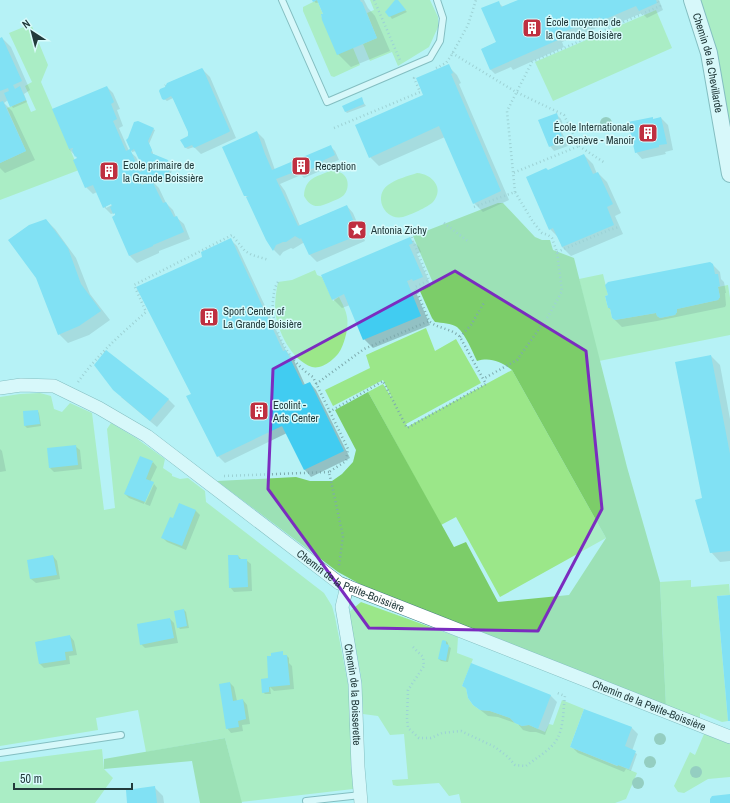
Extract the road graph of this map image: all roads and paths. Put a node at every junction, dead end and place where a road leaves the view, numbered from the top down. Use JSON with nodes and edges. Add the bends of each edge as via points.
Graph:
{"nodes":[{"id":1,"x":282,"y":0,"type":"edge"},
{"id":2,"x":374,"y":0,"type":"edge"},
{"id":3,"x":437,"y":0,"type":"edge"},
{"id":4,"x":658,"y":0,"type":"edge"},
{"id":5,"x":692,"y":0,"type":"edge"},
{"id":6,"x":452,"y":53,"type":"dead end"},
{"id":7,"x":404,"y":69,"type":"junction"},
{"id":8,"x":516,"y":92,"type":"junction"},
{"id":9,"x":578,"y":146,"type":"junction"},
{"id":10,"x":605,"y":163,"type":"dead end"},
{"id":11,"x":512,"y":173,"type":"junction"},
{"id":12,"x":730,"y":174,"type":"edge"},
{"id":13,"x":515,"y":192,"type":"junction"},
{"id":14,"x":474,"y":208,"type":"dead end"},
{"id":15,"x":444,"y":223,"type":"dead end"},
{"id":16,"x":619,"y":227,"type":"dead end"},
{"id":17,"x":411,"y":236,"type":"dead end"},
{"id":18,"x":469,"y":242,"type":"dead end"},
{"id":19,"x":557,"y":252,"type":"junction"},
{"id":20,"x":269,"y":260,"type":"dead end"},
{"id":21,"x":278,"y":282,"type":"dead end"},
{"id":22,"x":485,"y":301,"type":"dead end"},
{"id":23,"x":429,"y":321,"type":"junction"},
{"id":24,"x":460,"y":337,"type":"junction"},
{"id":25,"x":483,"y":379,"type":"junction"},
{"id":26,"x":316,"y":384,"type":"junction"},
{"id":27,"x":0,"y":388,"type":"edge"},
{"id":28,"x":69,"y":394,"type":"junction"},
{"id":29,"x":329,"y":412,"type":"junction"},
{"id":30,"x":329,"y":472,"type":"junction"},
{"id":31,"x":222,"y":476,"type":"dead end"},
{"id":32,"x":343,"y":585,"type":"junction"},
{"id":33,"x":413,"y":647,"type":"dead end"},
{"id":34,"x":555,"y":692,"type":"dead end"},
{"id":35,"x":121,"y":734,"type":"dead end"},
{"id":36,"x":730,"y":737,"type":"edge"},
{"id":37,"x":0,"y":753,"type":"edge"},
{"id":38,"x":361,"y":799,"type":"edge"},
{"id":39,"x":306,"y":801,"type":"dead end"}],
"edges":[{"from":1,"to":7,"type":"lane","via":[[327,102]]},
{"from":2,"to":7,"type":"path"},
{"from":3,"to":7,"type":"lane","via":[[443,18],[440,41],[430,58]]},
{"from":4,"to":8,"type":"path","via":[[660,6],[532,62]]},
{"from":5,"to":12,"type":"street","name":"Chemin de la Chevillarde","via":[[709,53]]},
{"from":6,"to":8,"type":"path"},
{"from":8,"to":9,"type":"path","via":[[564,115]]},
{"from":8,"to":11,"type":"path","via":[[507,111]]},
{"from":9,"to":10,"type":"path"},
{"from":9,"to":11,"type":"path"},
{"from":11,"to":13,"type":"path"},
{"from":13,"to":14,"type":"path"},
{"from":13,"to":19,"type":"path","via":[[533,222],[542,233],[552,238]]},
{"from":15,"to":18,"type":"path"},
{"from":16,"to":19,"type":"path"},
{"from":17,"to":23,"type":"path","via":[[429,280],[415,286]]},
{"from":19,"to":25,"type":"path","via":[[562,291],[549,315],[517,360]]},
{"from":20,"to":28,"type":"path","via":[[245,251],[232,235],[134,285],[146,312],[109,344]]},
{"from":21,"to":26,"type":"path","via":[[274,287],[272,310],[280,338],[303,372],[313,378]]},
{"from":22,"to":24,"type":"path","via":[[471,325]]},
{"from":23,"to":24,"type":"path","via":[[455,332]]},
{"from":23,"to":26,"type":"path","via":[[364,349]]},
{"from":24,"to":25,"type":"path"},
{"from":25,"to":29,"type":"path","via":[[486,384],[408,428],[383,381]]},
{"from":26,"to":29,"type":"path"},
{"from":27,"to":28,"type":"street","name":"Chemin de la Petite-Boissière","via":[[21,385],[54,386]]},
{"from":28,"to":32,"type":"street","name":"Chemin de la Petite-Boissière","via":[[147,436]]},
{"from":29,"to":30,"type":"path","via":[[348,449],[346,461]]},
{"from":30,"to":31,"type":"path"},
{"from":30,"to":32,"type":"path","via":[[343,536],[338,572]]},
{"from":32,"to":36,"type":"street","name":"Chemin de la Petite-Boissière"},
{"from":32,"to":38,"type":"street","name":"Chemin de la Boisserette","via":[[342,607],[355,684]]},
{"from":33,"to":34,"type":"path","via":[[423,657],[424,666],[408,690],[407,718],[408,728],[420,738],[461,731],[495,747],[508,756],[515,765],[526,766],[557,739],[565,696]]},
{"from":35,"to":37,"type":"lane"},
{"from":38,"to":39,"type":"lane"}]}
